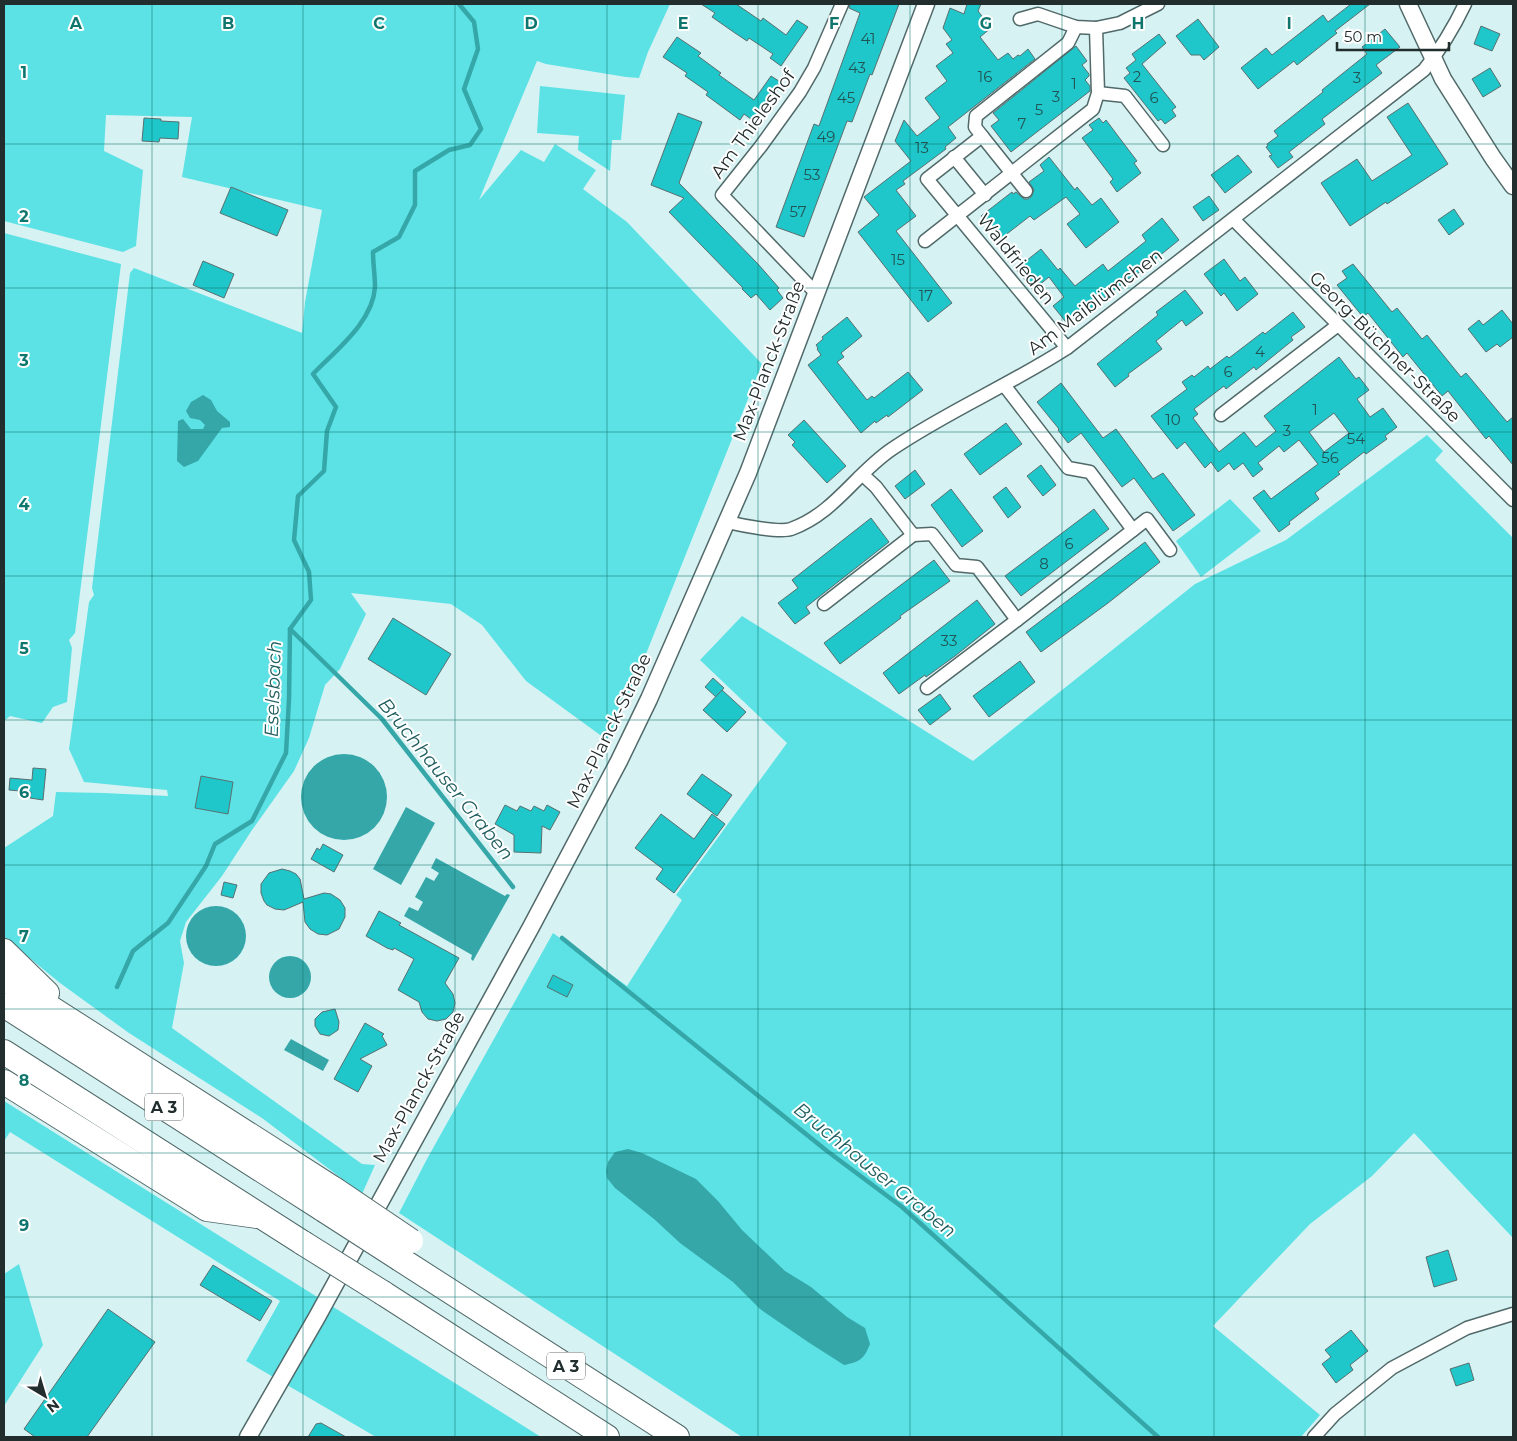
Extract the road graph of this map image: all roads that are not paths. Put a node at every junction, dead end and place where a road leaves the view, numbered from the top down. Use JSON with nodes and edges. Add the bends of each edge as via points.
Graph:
{"nodes":[{"id":1,"x":842,"y":4,"type":"edge"},
{"id":2,"x":926,"y":4,"type":"edge"},
{"id":3,"x":1158,"y":4,"type":"edge"},
{"id":4,"x":1408,"y":4,"type":"edge"},
{"id":5,"x":1465,"y":4,"type":"edge"},
{"id":6,"x":1020,"y":19,"type":"dead end"},
{"id":7,"x":1076,"y":27,"type":"junction"},
{"id":8,"x":1096,"y":28,"type":"junction"},
{"id":9,"x":1433,"y":59,"type":"junction"},
{"id":10,"x":1098,"y":93,"type":"junction"},
{"id":11,"x":982,"y":136,"type":"junction"},
{"id":12,"x":1163,"y":145,"type":"dead end"},
{"id":13,"x":954,"y":157,"type":"junction"},
{"id":14,"x":1012,"y":174,"type":"junction"},
{"id":15,"x":1513,"y":186,"type":"edge"},
{"id":16,"x":1026,"y":191,"type":"dead end"},
{"id":17,"x":985,"y":195,"type":"junction"},
{"id":18,"x":958,"y":215,"type":"junction"},
{"id":19,"x":1232,"y":219,"type":"junction"},
{"id":20,"x":925,"y":241,"type":"dead end"},
{"id":21,"x":816,"y":293,"type":"junction"},
{"id":22,"x":1338,"y":325,"type":"junction"},
{"id":23,"x":1067,"y":348,"type":"junction"},
{"id":24,"x":1004,"y":385,"type":"junction"},
{"id":25,"x":1221,"y":415,"type":"dead end"},
{"id":26,"x":864,"y":475,"type":"junction"},
{"id":27,"x":1513,"y":500,"type":"edge"},
{"id":28,"x":727,"y":522,"type":"junction"},
{"id":29,"x":1133,"y":530,"type":"junction"},
{"id":30,"x":913,"y":534,"type":"junction"},
{"id":31,"x":1170,"y":550,"type":"dead end"},
{"id":32,"x":824,"y":604,"type":"dead end"},
{"id":33,"x":1017,"y":620,"type":"junction"},
{"id":34,"x":927,"y":688,"type":"dead end"},
{"id":35,"x":4,"y":951,"type":"edge"},
{"id":36,"x":4,"y":978,"type":"edge"},
{"id":37,"x":4,"y":1004,"type":"edge"},
{"id":38,"x":84,"y":1029,"type":"junction"},
{"id":39,"x":4,"y":1052,"type":"edge"},
{"id":40,"x":4,"y":1082,"type":"edge"},
{"id":41,"x":329,"y":1199,"type":"junction"},
{"id":42,"x":264,"y":1217,"type":"junction"},
{"id":43,"x":1513,"y":1314,"type":"edge"},
{"id":44,"x":248,"y":1437,"type":"edge"},
{"id":45,"x":607,"y":1437,"type":"edge"},
{"id":46,"x":677,"y":1437,"type":"edge"},
{"id":47,"x":1314,"y":1437,"type":"edge"}],
"edges":[{"from":1,"to":21,"type":"street","name":"Am Thieleshof","via":[[800,92],[722,195]]},
{"from":2,"to":21,"type":"street","name":"Max-Planck-Straße"},
{"from":3,"to":8,"type":"street","via":[[1120,23]]},
{"from":4,"to":9,"type":"street"},
{"from":5,"to":9,"type":"street","name":"Am Maiblümchen"},
{"from":6,"to":7,"type":"street","via":[[1038,14]]},
{"from":7,"to":8,"type":"street"},
{"from":7,"to":11,"type":"street","via":[[1068,43],[976,116],[975,127]]},
{"from":8,"to":10,"type":"street"},
{"from":9,"to":15,"type":"street"},
{"from":9,"to":19,"type":"street","name":"Am Maiblümchen","via":[[1424,70]]},
{"from":10,"to":12,"type":"street","via":[[1125,96]]},
{"from":10,"to":14,"type":"street","name":"Waldfrieden","via":[[1093,109]]},
{"from":11,"to":13,"type":"street","name":"Waldfrieden"},
{"from":11,"to":14,"type":"street"},
{"from":13,"to":17,"type":"street","name":"Waldfrieden"},
{"from":13,"to":18,"type":"street","name":"Waldfrieden","via":[[927,179]]},
{"from":14,"to":16,"type":"street"},
{"from":14,"to":17,"type":"street","name":"Waldfrieden"},
{"from":17,"to":18,"type":"street","name":"Waldfrieden"},
{"from":18,"to":20,"type":"street","name":"Waldfrieden"},
{"from":18,"to":23,"type":"street","name":"Waldfrieden"},
{"from":19,"to":22,"type":"street","name":"Georg-Büchner-Straße"},
{"from":19,"to":23,"type":"street","name":"Am Maiblümchen"},
{"from":21,"to":28,"type":"street","name":"Max-Planck-Straße"},
{"from":22,"to":25,"type":"street"},
{"from":22,"to":27,"type":"street","name":"Georg-Büchner-Straße"},
{"from":23,"to":24,"type":"street","name":"Am Maiblümchen"},
{"from":24,"to":26,"type":"street","name":"Am Maiblümchen","via":[[890,450]]},
{"from":24,"to":29,"type":"street","via":[[1068,468],[1090,472]]},
{"from":26,"to":28,"type":"street","name":"Am Maiblümchen","via":[[823,513],[789,530]]},
{"from":26,"to":30,"type":"street"},
{"from":28,"to":44,"type":"street","name":"Max-Planck-Straße","via":[[619,762]]},
{"from":29,"to":31,"type":"street","via":[[1147,519]]},
{"from":29,"to":33,"type":"street"},
{"from":30,"to":32,"type":"street"},
{"from":30,"to":33,"type":"street","via":[[932,534],[956,565],[978,568]]},
{"from":33,"to":34,"type":"street"},
{"from":35,"to":38,"type":"highway"},
{"from":36,"to":38,"type":"highway"},
{"from":37,"to":41,"type":"highway","number":"A 3"},
{"from":38,"to":41,"type":"highway"},
{"from":39,"to":42,"type":"highway","number":"A 3"},
{"from":40,"to":42,"type":"highway","via":[[207,1209]]},
{"from":41,"to":46,"type":"highway","number":"A 3","bridge":true,"via":[[405,1250],[454,1294]]},
{"from":42,"to":45,"type":"highway","number":"A 3","bridge":true},
{"from":43,"to":47,"type":"street","via":[[1467,1328],[1392,1368],[1335,1414]]}]}
